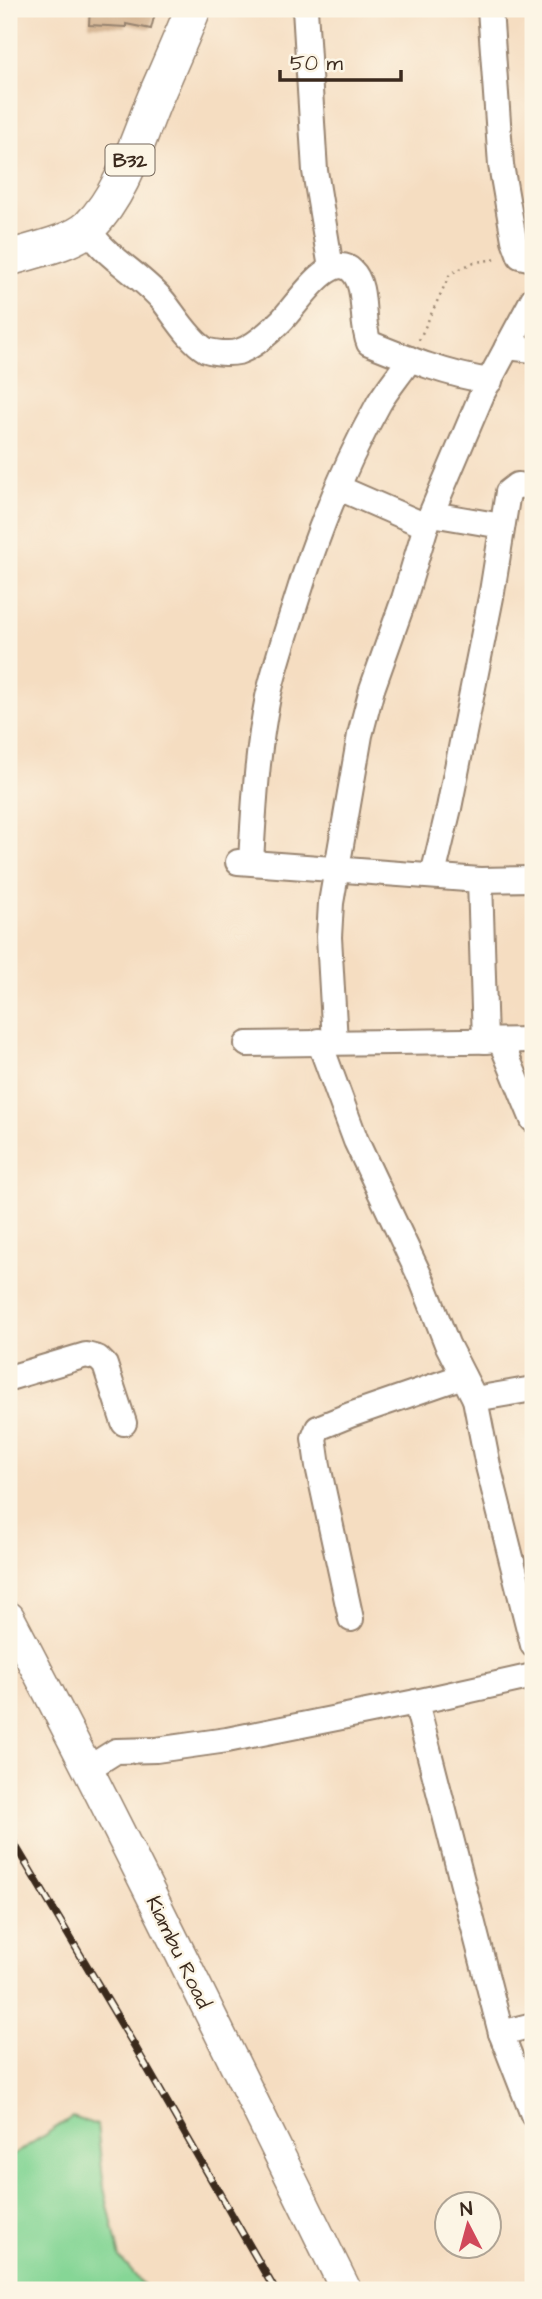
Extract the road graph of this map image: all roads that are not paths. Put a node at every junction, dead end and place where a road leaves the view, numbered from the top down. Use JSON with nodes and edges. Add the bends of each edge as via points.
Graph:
{"nodes":[{"id":1,"x":193,"y":9,"type":"edge"},
{"id":2,"x":305,"y":9,"type":"edge"},
{"id":3,"x":490,"y":9,"type":"edge"},
{"id":4,"x":87,"y":228,"type":"junction"},
{"id":5,"x":9,"y":258,"type":"edge"},
{"id":6,"x":527,"y":258,"type":"edge"},
{"id":7,"x":331,"y":268,"type":"junction"},
{"id":8,"x":533,"y":299,"type":"edge"},
{"id":9,"x":507,"y":347,"type":"junction"},
{"id":10,"x":533,"y":350,"type":"edge"},
{"id":11,"x":410,"y":359,"type":"junction"},
{"id":12,"x":490,"y":381,"type":"junction"},
{"id":13,"x":533,"y":487,"type":"edge"},
{"id":14,"x":340,"y":488,"type":"junction"},
{"id":15,"x":429,"y":520,"type":"junction"},
{"id":16,"x":502,"y":526,"type":"junction"},
{"id":17,"x":337,"y":869,"type":"junction"},
{"id":18,"x":433,"y":875,"type":"junction"},
{"id":19,"x":480,"y":880,"type":"junction"},
{"id":20,"x":533,"y":880,"type":"edge"},
{"id":21,"x":533,"y":1040,"type":"edge"},
{"id":22,"x":327,"y":1042,"type":"junction"},
{"id":23,"x":493,"y":1042,"type":"junction"},
{"id":24,"x":247,"y":1044,"type":"dead end"},
{"id":25,"x":533,"y":1120,"type":"edge"},
{"id":26,"x":463,"y":1376,"type":"junction"},
{"id":27,"x":9,"y":1378,"type":"edge"},
{"id":28,"x":533,"y":1389,"type":"edge"},
{"id":29,"x":475,"y":1399,"type":"junction"},
{"id":30,"x":124,"y":1423,"type":"dead end"},
{"id":31,"x":9,"y":1617,"type":"edge"},
{"id":32,"x":351,"y":1619,"type":"dead end"},
{"id":33,"x":533,"y":1645,"type":"edge"},
{"id":34,"x":17,"y":1655,"type":"edge"},
{"id":35,"x":533,"y":1676,"type":"edge"},
{"id":36,"x":416,"y":1702,"type":"junction"},
{"id":37,"x":89,"y":1768,"type":"junction"},
{"id":38,"x":533,"y":2025,"type":"edge"},
{"id":39,"x":501,"y":2033,"type":"junction"},
{"id":40,"x":533,"y":2115,"type":"edge"},
{"id":41,"x":346,"y":2290,"type":"edge"}],
"edges":[{"from":1,"to":4,"type":"highway","number":"B32","via":[[117,187]]},
{"from":2,"to":7,"type":"street","via":[[315,171]]},
{"from":3,"to":6,"type":"street","via":[[501,165],[514,240]]},
{"from":4,"to":5,"type":"highway","number":"B32"},
{"from":4,"to":7,"type":"street","via":[[110,256],[147,284],[206,350],[223,353],[237,352],[282,321]]},
{"from":7,"to":11,"type":"street","via":[[345,267],[357,278],[369,343]]},
{"from":8,"to":9,"type":"street"},
{"from":9,"to":10,"type":"street"},
{"from":9,"to":12,"type":"street"},
{"from":11,"to":12,"type":"street"},
{"from":11,"to":14,"type":"street","via":[[375,412]]},
{"from":12,"to":15,"type":"street"},
{"from":13,"to":16,"type":"street","via":[[517,485],[508,492]]},
{"from":14,"to":15,"type":"street"},
{"from":14,"to":17,"type":"street","via":[[320,528],[281,646],[268,698],[244,862]]},
{"from":15,"to":16,"type":"street"},
{"from":15,"to":17,"type":"street","via":[[372,689]]},
{"from":16,"to":18,"type":"street","via":[[460,757]]},
{"from":17,"to":18,"type":"street"},
{"from":17,"to":22,"type":"street","via":[[329,937]]},
{"from":18,"to":19,"type":"street"},
{"from":19,"to":20,"type":"street"},
{"from":19,"to":23,"type":"street"},
{"from":21,"to":23,"type":"street"},
{"from":22,"to":23,"type":"street"},
{"from":22,"to":24,"type":"street"},
{"from":22,"to":26,"type":"street","via":[[356,1141]]},
{"from":23,"to":25,"type":"street"},
{"from":26,"to":29,"type":"street"},
{"from":26,"to":32,"type":"street","via":[[318,1428],[314,1438],[318,1466]]},
{"from":27,"to":30,"type":"street","via":[[86,1355],[98,1358],[105,1365]]},
{"from":28,"to":29,"type":"street"},
{"from":29,"to":33,"type":"street"},
{"from":31,"to":34,"type":"main road","name":"Kiambu Road"},
{"from":34,"to":37,"type":"main road","name":"Kiambu Road"},
{"from":35,"to":36,"type":"street"},
{"from":36,"to":37,"type":"street","via":[[227,1740],[116,1751]]},
{"from":36,"to":39,"type":"street"},
{"from":37,"to":41,"type":"main road","name":"Kiambu Road"},
{"from":38,"to":39,"type":"street"},
{"from":39,"to":40,"type":"street"}]}
